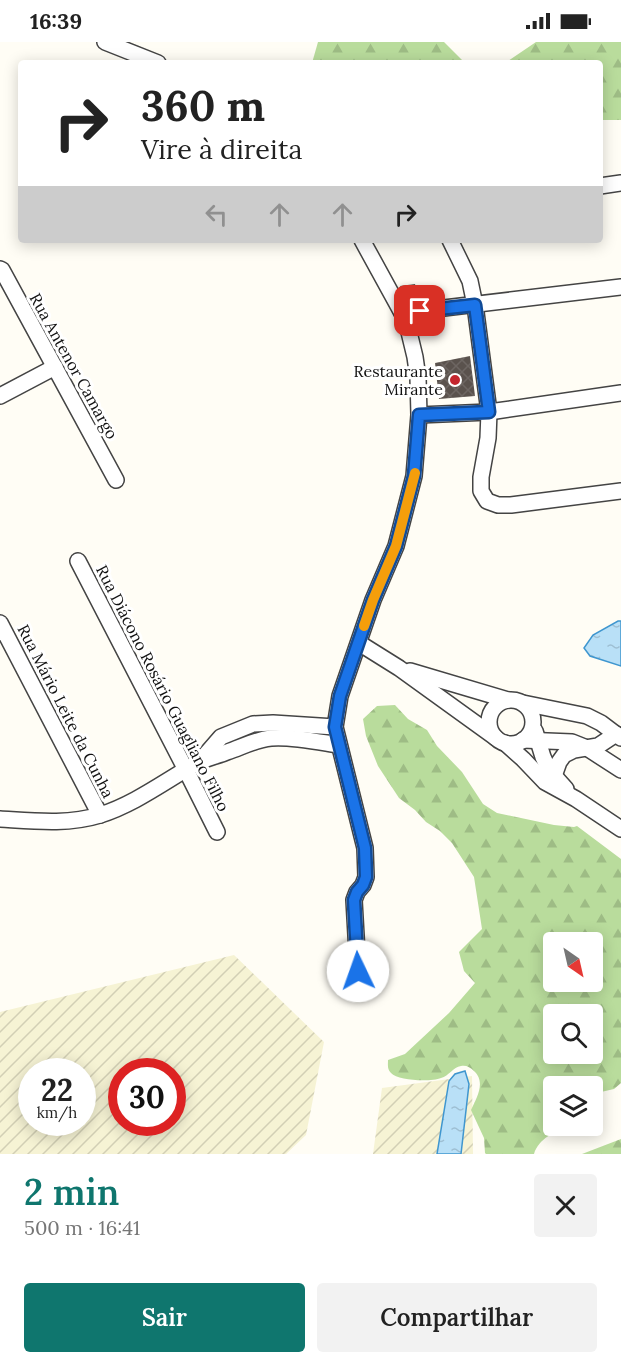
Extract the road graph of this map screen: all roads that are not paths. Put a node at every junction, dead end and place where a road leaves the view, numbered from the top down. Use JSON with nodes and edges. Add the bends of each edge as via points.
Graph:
{"nodes":[{"id":1,"x":105,"y":42,"type":"edge"},
{"id":2,"x":150,"y":60,"type":"edge"},
{"id":3,"x":621,"y":183,"type":"edge"},
{"id":4,"x":603,"y":186,"type":"edge"},
{"id":5,"x":364,"y":243,"type":"edge"},
{"id":6,"x":451,"y":243,"type":"edge"},
{"id":7,"x":0,"y":269,"type":"edge"},
{"id":8,"x":621,"y":287,"type":"edge"},
{"id":9,"x":475,"y":305,"type":"junction"},
{"id":10,"x":402,"y":313,"type":"junction"},
{"id":11,"x":55,"y":368,"type":"junction"},
{"id":12,"x":621,"y":393,"type":"edge"},
{"id":13,"x":0,"y":396,"type":"edge"},
{"id":14,"x":489,"y":412,"type":"junction"},
{"id":15,"x":419,"y":415,"type":"junction"},
{"id":16,"x":116,"y":480,"type":"dead end"},
{"id":17,"x":621,"y":491,"type":"edge"},
{"id":18,"x":78,"y":561,"type":"dead end"},
{"id":19,"x":0,"y":623,"type":"edge"},
{"id":20,"x":359,"y":643,"type":"junction"},
{"id":21,"x":399,"y":668,"type":"junction"},
{"id":22,"x":507,"y":700,"type":"junction"},
{"id":23,"x":523,"y":703,"type":"junction"},
{"id":24,"x":335,"y":727,"type":"junction"},
{"id":25,"x":618,"y":736,"type":"edge"},
{"id":26,"x":531,"y":740,"type":"junction"},
{"id":27,"x":500,"y":741,"type":"junction"},
{"id":28,"x":339,"y":745,"type":"junction"},
{"id":29,"x":587,"y":748,"type":"junction"},
{"id":30,"x":200,"y":761,"type":"junction"},
{"id":31,"x":186,"y":770,"type":"junction"},
{"id":32,"x":621,"y":770,"type":"edge"},
{"id":33,"x":554,"y":776,"type":"junction"},
{"id":34,"x":576,"y":800,"type":"junction"},
{"id":35,"x":100,"y":815,"type":"junction"},
{"id":36,"x":0,"y":819,"type":"edge"},
{"id":37,"x":621,"y":829,"type":"edge"},
{"id":38,"x":217,"y":832,"type":"dead end"},
{"id":39,"x":358,"y":971,"type":"dead end"}],
"edges":[{"from":1,"to":2,"type":"street"},
{"from":3,"to":4,"type":"street"},
{"from":5,"to":10,"type":"street"},
{"from":6,"to":9,"type":"street","via":[[470,281]]},
{"from":7,"to":11,"type":"street","name":"Rua Antenor Camargo"},
{"from":8,"to":9,"type":"street"},
{"from":9,"to":10,"type":"street"},
{"from":9,"to":14,"type":"street"},
{"from":10,"to":15,"type":"street","via":[[415,357]]},
{"from":11,"to":13,"type":"street"},
{"from":11,"to":16,"type":"street","name":"Rua Antenor Camargo"},
{"from":12,"to":14,"type":"street"},
{"from":14,"to":15,"type":"street"},
{"from":14,"to":17,"type":"street","via":[[481,477],[481,491],[488,501],[511,505]]},
{"from":15,"to":20,"type":"street","via":[[414,476],[396,546]]},
{"from":18,"to":31,"type":"street","name":"Rua Diácono Rosário Guagliano Filho"},
{"from":19,"to":35,"type":"street","name":"Rua Mário Leite da Cunha"},
{"from":20,"to":21,"type":"street"},
{"from":20,"to":24,"type":"street","via":[[340,696]]},
{"from":21,"to":22,"type":"street"},
{"from":21,"to":27,"type":"street"},
{"from":22,"to":23,"type":"street"},
{"from":22,"to":27,"type":"street","via":[[494,708],[490,716],[491,732]]},
{"from":23,"to":25,"type":"street","via":[[587,716]]},
{"from":23,"to":26,"type":"street","via":[[533,716]]},
{"from":24,"to":28,"type":"street"},
{"from":24,"to":30,"type":"street","via":[[253,724],[221,737]]},
{"from":25,"to":29,"type":"street"},
{"from":26,"to":27,"type":"street","via":[[514,744]]},
{"from":26,"to":29,"type":"street","via":[[572,742]]},
{"from":26,"to":33,"type":"street"},
{"from":27,"to":34,"type":"street","via":[[545,782]]},
{"from":28,"to":30,"type":"street","via":[[274,737],[255,740]]},
{"from":28,"to":39,"type":"street","via":[[365,848],[366,877],[354,900]]},
{"from":29,"to":32,"type":"street"},
{"from":29,"to":33,"type":"street","via":[[564,755]]},
{"from":30,"to":31,"type":"street"},
{"from":31,"to":35,"type":"street"},
{"from":31,"to":38,"type":"street","name":"Rua Diácono Rosário Guagliano Filho"},
{"from":33,"to":34,"type":"street"},
{"from":34,"to":37,"type":"street"},
{"from":35,"to":36,"type":"street","via":[[56,821]]}]}
